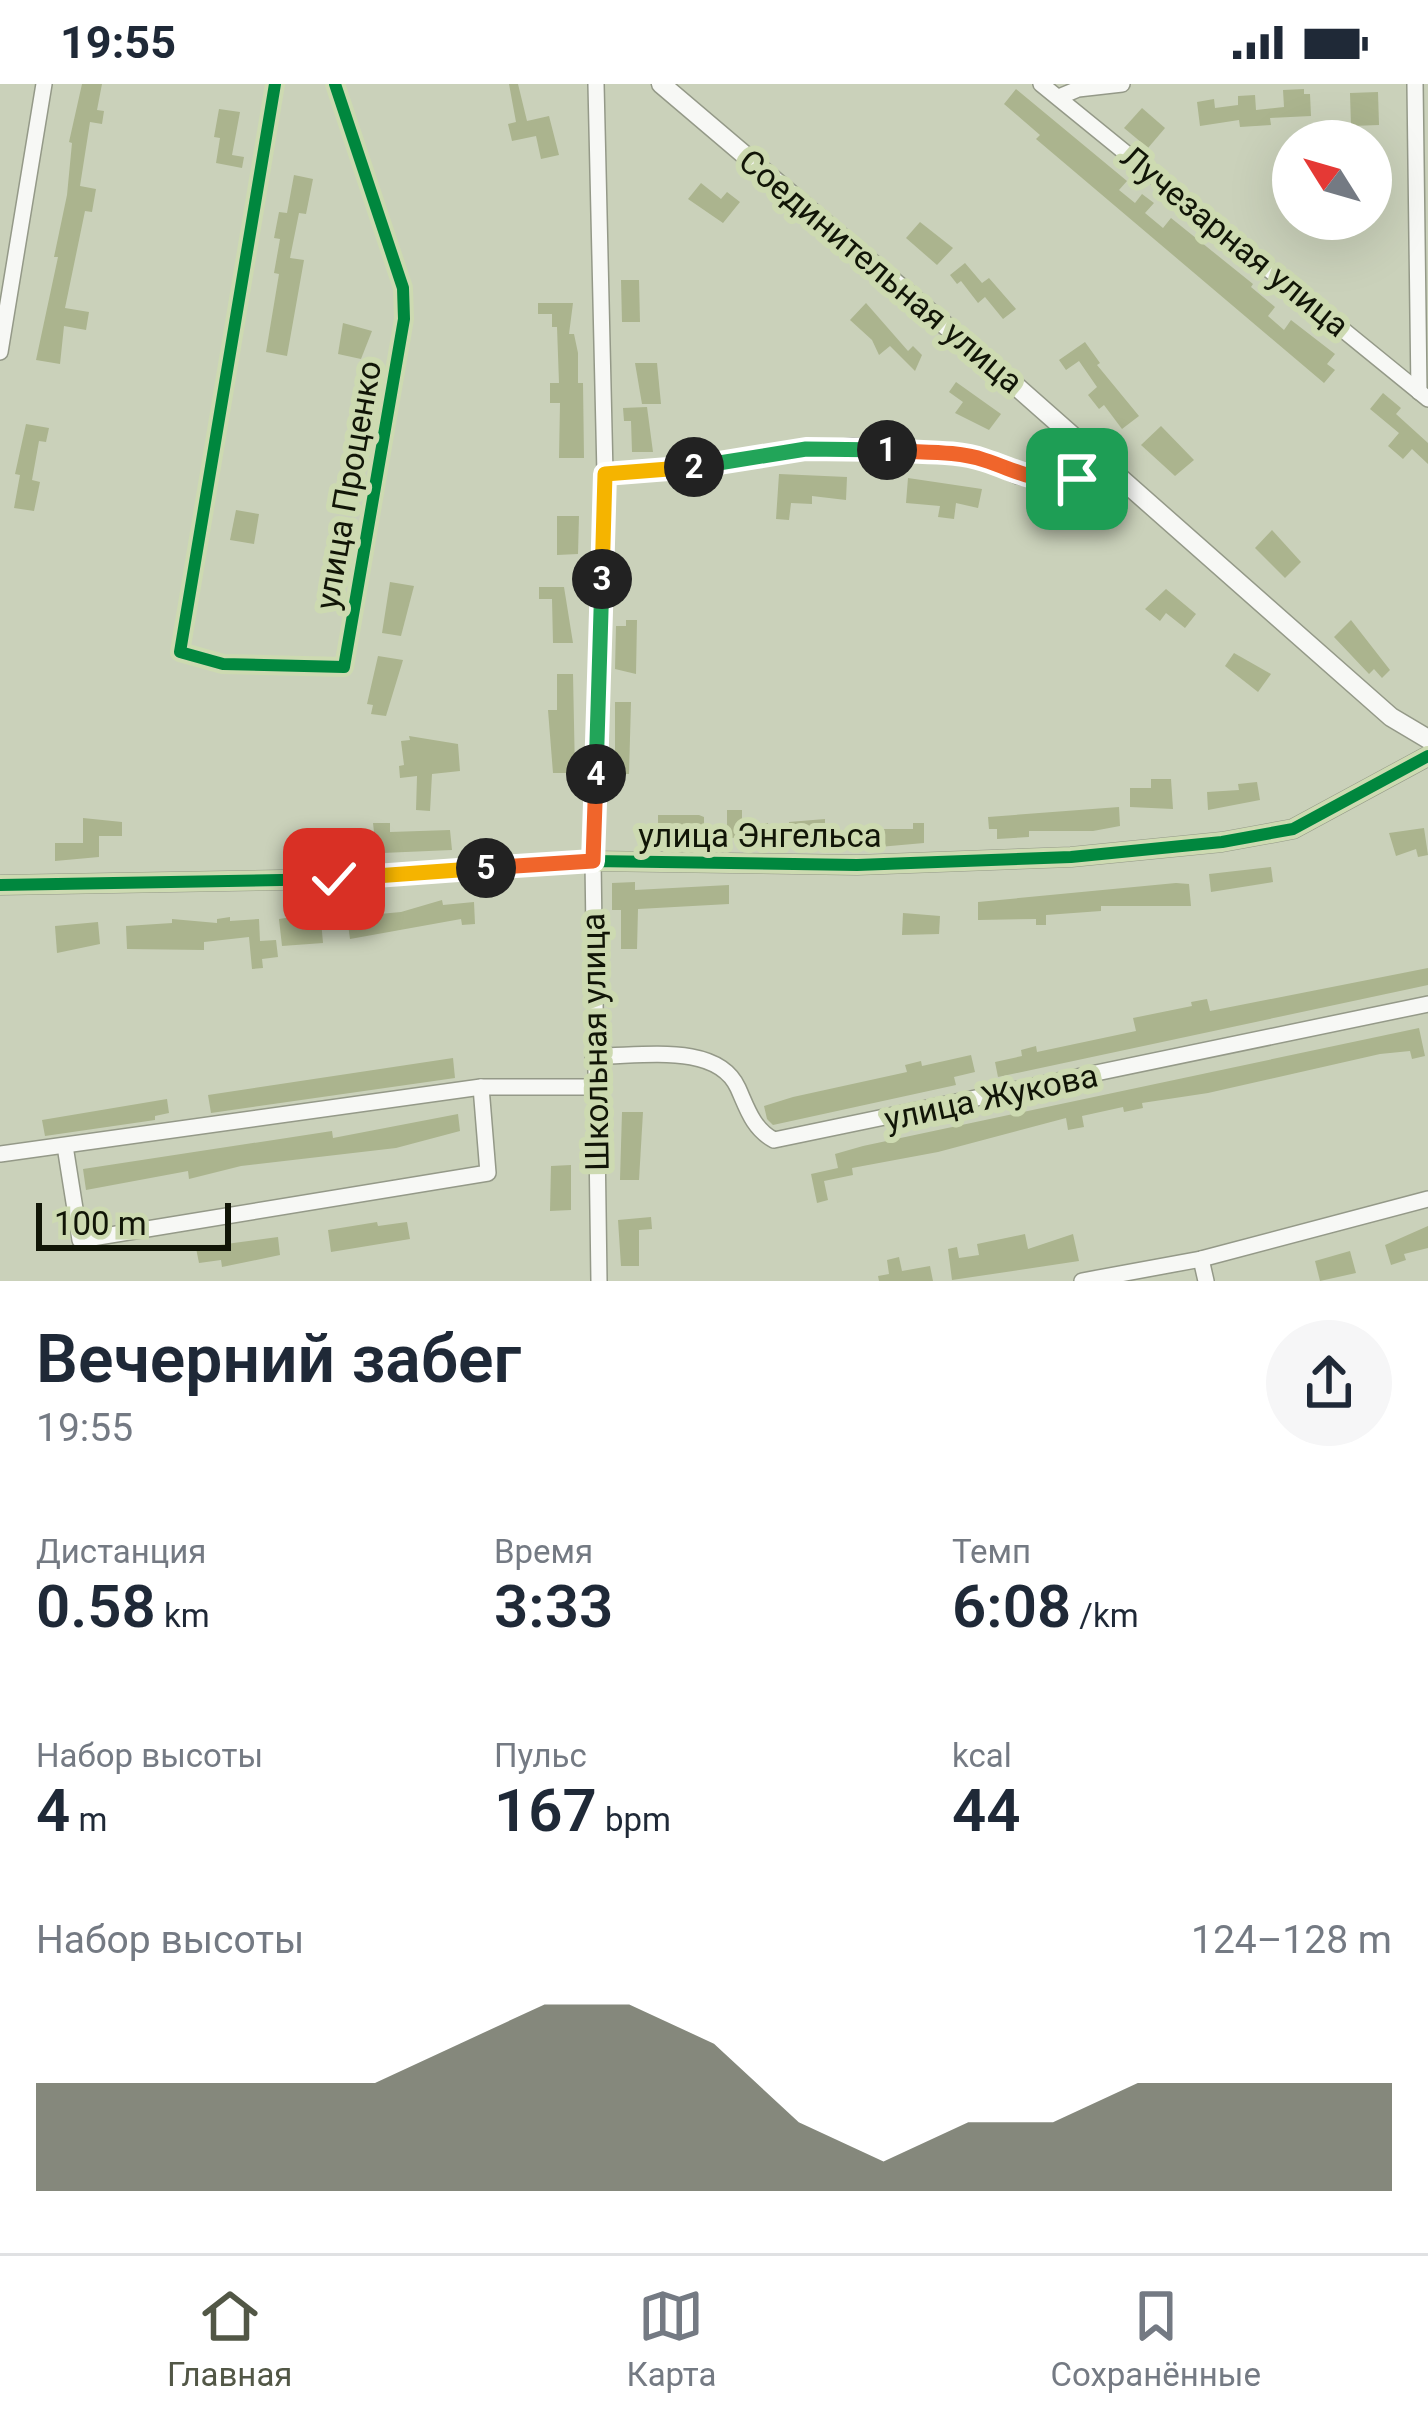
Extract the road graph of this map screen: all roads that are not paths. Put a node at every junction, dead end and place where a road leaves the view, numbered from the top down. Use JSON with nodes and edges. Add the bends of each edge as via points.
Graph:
{"nodes":[{"id":1,"x":44,"y":84,"type":"edge"},
{"id":2,"x":275,"y":84,"type":"edge"},
{"id":3,"x":335,"y":84,"type":"edge"},
{"id":4,"x":596,"y":84,"type":"edge"},
{"id":5,"x":661,"y":84,"type":"edge"},
{"id":6,"x":1042,"y":84,"type":"edge"},
{"id":7,"x":1122,"y":84,"type":"edge"},
{"id":8,"x":1415,"y":84,"type":"edge"},
{"id":9,"x":1059,"y":97,"type":"junction"},
{"id":10,"x":0,"y":352,"type":"edge"},
{"id":11,"x":1424,"y":396,"type":"edge"},
{"id":12,"x":1101,"y":462,"type":"junction"},
{"id":13,"x":605,"y":474,"type":"junction"},
{"id":14,"x":1428,"y":739,"type":"edge"},
{"id":15,"x":1428,"y":756,"type":"edge"},
{"id":16,"x":593,"y":861,"type":"junction"},
{"id":17,"x":0,"y":885,"type":"edge"},
{"id":18,"x":1428,"y":1004,"type":"edge"},
{"id":19,"x":593,"y":1056,"type":"junction"},
{"id":20,"x":481,"y":1087,"type":"junction"},
{"id":21,"x":594,"y":1087,"type":"junction"},
{"id":22,"x":65,"y":1146,"type":"junction"},
{"id":23,"x":0,"y":1154,"type":"edge"},
{"id":24,"x":1428,"y":1199,"type":"edge"},
{"id":25,"x":1201,"y":1259,"type":"junction"},
{"id":26,"x":599,"y":1281,"type":"edge"},
{"id":27,"x":1082,"y":1281,"type":"edge"},
{"id":28,"x":1206,"y":1281,"type":"edge"}],
"edges":[{"from":1,"to":10,"type":"street"},
{"from":2,"to":3,"type":"street","name":"улица Проценко","via":[[180,652],[223,664],[344,667],[404,319],[403,289]]},
{"from":4,"to":13,"type":"street","name":"Школьная улица"},
{"from":5,"to":12,"type":"street","name":"Соединительная улица"},
{"from":6,"to":9,"type":"street","name":"Лучезарная улица"},
{"from":7,"to":9,"type":"street"},
{"from":8,"to":11,"type":"street"},
{"from":9,"to":11,"type":"street","name":"Лучезарная улица"},
{"from":12,"to":13,"type":"street","via":[[1077,479],[1052,482],[981,459],[853,446]]},
{"from":12,"to":14,"type":"street","name":"Соединительная улица","via":[[1391,717]]},
{"from":13,"to":16,"type":"street","name":"Школьная улица"},
{"from":15,"to":16,"type":"street","name":"улица Энгельса","via":[[1293,829],[1222,842],[857,865]]},
{"from":16,"to":17,"type":"street","name":"улица Энгельса","via":[[334,879]]},
{"from":16,"to":19,"type":"street","name":"Школьная улица"},
{"from":18,"to":19,"type":"street","name":"улица Жукова","via":[[773,1140],[760,1132],[721,1064],[698,1054]]},
{"from":19,"to":21,"type":"street","name":"Школьная улица"},
{"from":20,"to":21,"type":"street"},
{"from":20,"to":22,"type":"street"},
{"from":20,"to":22,"type":"street","via":[[488,1173],[80,1240]]},
{"from":21,"to":26,"type":"street","name":"Школьная улица"},
{"from":22,"to":23,"type":"street"},
{"from":24,"to":25,"type":"street"},
{"from":25,"to":27,"type":"street"},
{"from":25,"to":28,"type":"street"}]}
